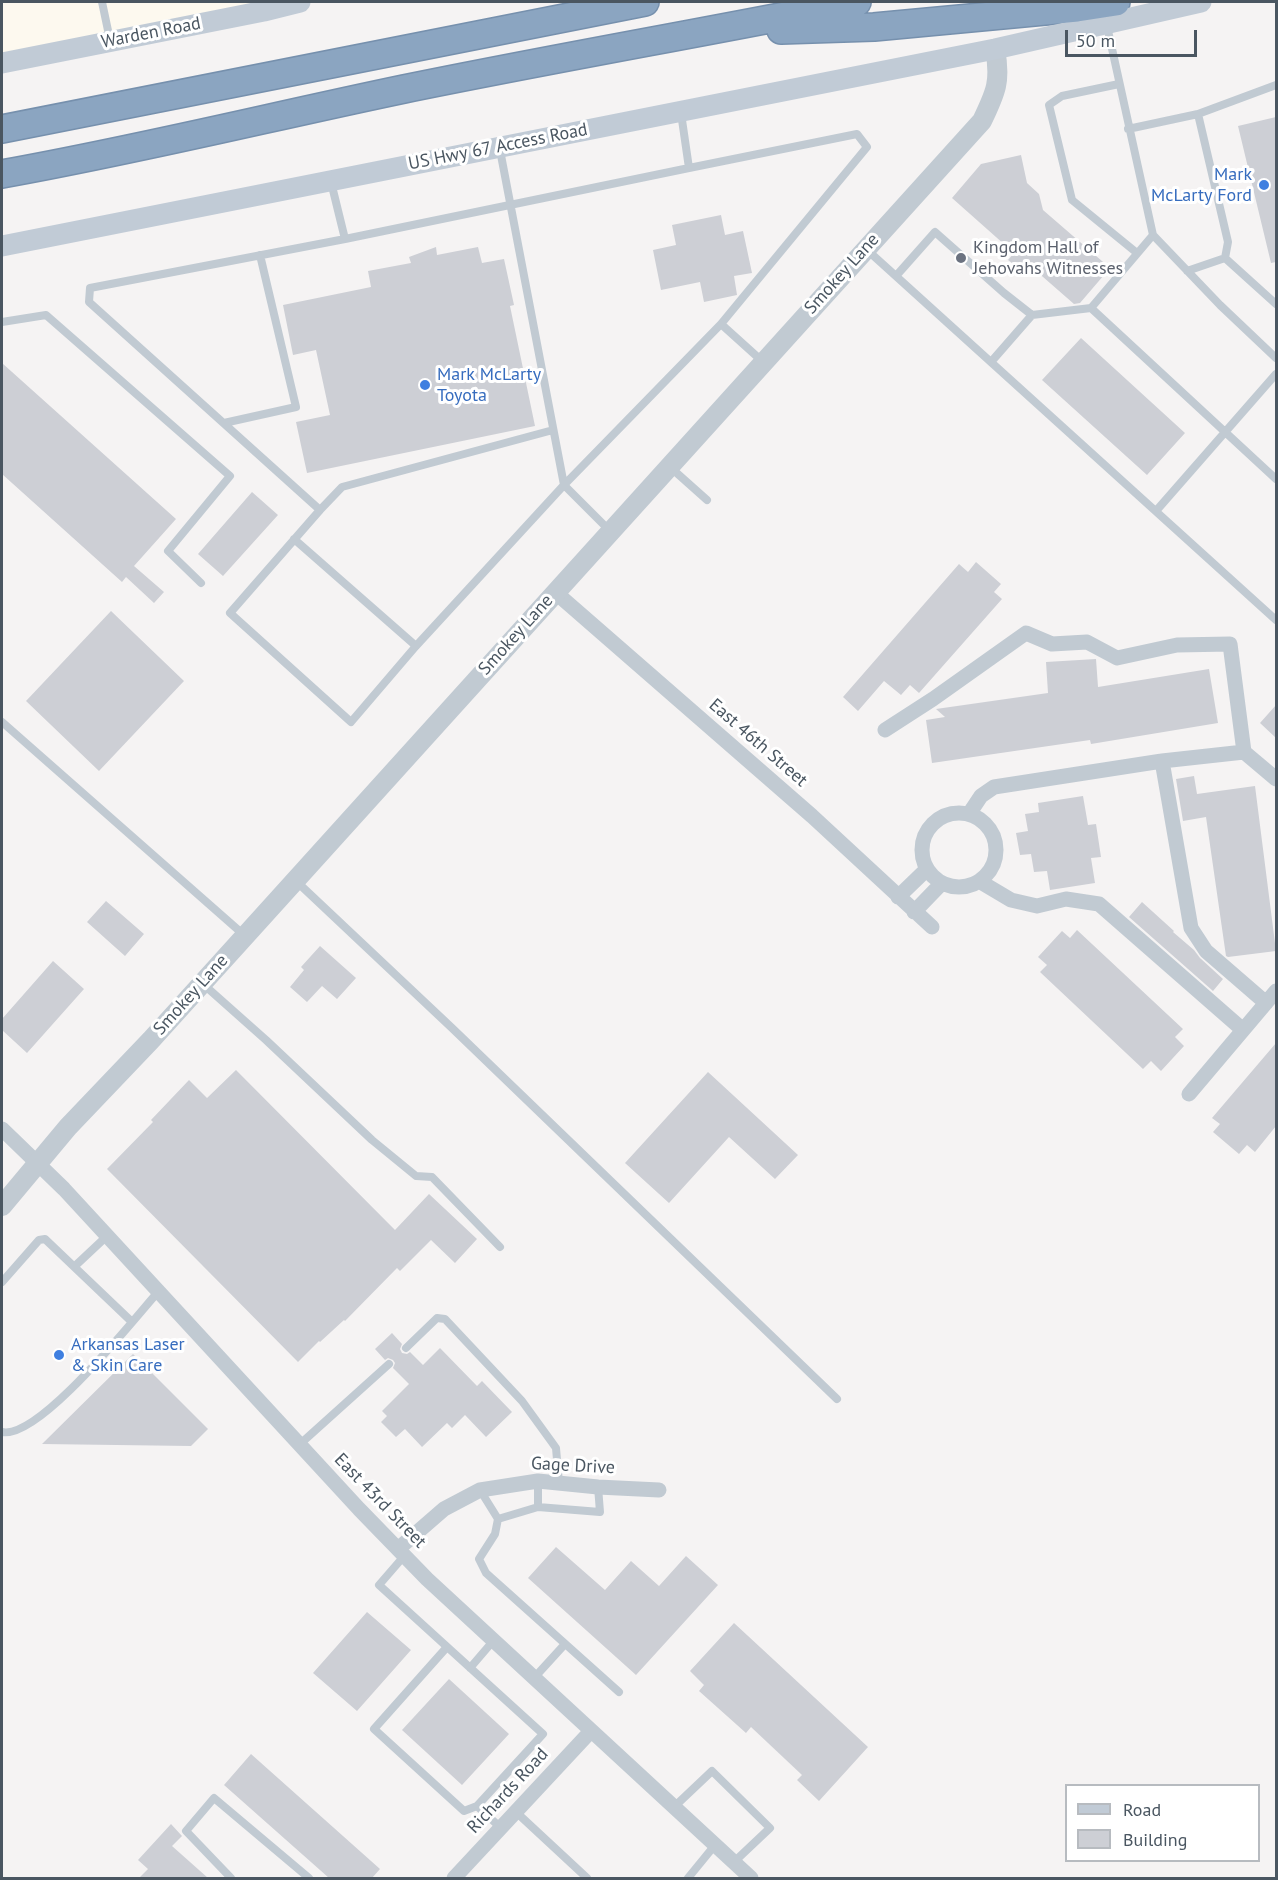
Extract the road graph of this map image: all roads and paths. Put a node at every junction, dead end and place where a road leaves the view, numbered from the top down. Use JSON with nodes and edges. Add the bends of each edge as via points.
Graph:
{"nodes":[{"id":1,"x":102,"y":2,"type":"edge"},
{"id":2,"x":298,"y":2,"type":"edge"},
{"id":3,"x":645,"y":2,"type":"edge"},
{"id":4,"x":857,"y":2,"type":"edge"},
{"id":5,"x":1201,"y":2,"type":"edge"},
{"id":6,"x":1111,"y":12,"type":"edge"},
{"id":7,"x":705,"y":33,"type":"junction"},
{"id":8,"x":111,"y":41,"type":"junction"},
{"id":9,"x":995,"y":49,"type":"junction"},
{"id":10,"x":2,"y":63,"type":"edge"},
{"id":11,"x":1119,"y":84,"type":"junction"},
{"id":12,"x":1276,"y":86,"type":"edge"},
{"id":13,"x":681,"y":111,"type":"junction"},
{"id":14,"x":1198,"y":114,"type":"junction"},
{"id":15,"x":2,"y":129,"type":"edge"},
{"id":16,"x":1128,"y":129,"type":"junction"},
{"id":17,"x":500,"y":147,"type":"junction"},
{"id":18,"x":690,"y":168,"type":"junction"},
{"id":19,"x":2,"y":174,"type":"edge"},
{"id":20,"x":331,"y":180,"type":"junction"},
{"id":21,"x":511,"y":204,"type":"junction"},
{"id":22,"x":1153,"y":235,"type":"junction"},
{"id":23,"x":345,"y":238,"type":"junction"},
{"id":24,"x":2,"y":246,"type":"edge"},
{"id":25,"x":865,"y":248,"type":"junction"},
{"id":26,"x":1137,"y":253,"type":"junction"},
{"id":27,"x":260,"y":255,"type":"junction"},
{"id":28,"x":1225,"y":258,"type":"junction"},
{"id":29,"x":1187,"y":271,"type":"junction"},
{"id":30,"x":896,"y":276,"type":"junction"},
{"id":31,"x":1276,"y":304,"type":"edge"},
{"id":32,"x":1091,"y":308,"type":"junction"},
{"id":33,"x":1032,"y":315,"type":"junction"},
{"id":34,"x":2,"y":322,"type":"edge"},
{"id":35,"x":721,"y":324,"type":"junction"},
{"id":36,"x":1276,"y":358,"type":"edge"},
{"id":37,"x":763,"y":362,"type":"junction"},
{"id":38,"x":991,"y":362,"type":"junction"},
{"id":39,"x":1276,"y":374,"type":"edge"},
{"id":40,"x":224,"y":423,"type":"junction"},
{"id":41,"x":553,"y":430,"type":"junction"},
{"id":42,"x":1226,"y":433,"type":"junction"},
{"id":43,"x":669,"y":466,"type":"junction"},
{"id":44,"x":1276,"y":479,"type":"edge"},
{"id":45,"x":564,"y":485,"type":"junction"},
{"id":46,"x":707,"y":500,"type":"dead end"},
{"id":47,"x":320,"y":510,"type":"junction"},
{"id":48,"x":1156,"y":511,"type":"junction"},
{"id":49,"x":610,"y":531,"type":"junction"},
{"id":50,"x":294,"y":539,"type":"junction"},
{"id":51,"x":201,"y":583,"type":"dead end"},
{"id":52,"x":555,"y":592,"type":"junction"},
{"id":53,"x":1276,"y":620,"type":"edge"},
{"id":54,"x":416,"y":646,"type":"junction"},
{"id":55,"x":2,"y":722,"type":"edge"},
{"id":56,"x":885,"y":730,"type":"dead end"},
{"id":57,"x":1244,"y":752,"type":"junction"},
{"id":58,"x":1162,"y":761,"type":"junction"},
{"id":59,"x":1276,"y":779,"type":"edge"},
{"id":60,"x":969,"y":814,"type":"junction"},
{"id":61,"x":927,"y":869,"type":"junction"},
{"id":62,"x":295,"y":880,"type":"junction"},
{"id":63,"x":979,"y":881,"type":"junction"},
{"id":64,"x":942,"y":883,"type":"junction"},
{"id":65,"x":898,"y":897,"type":"junction"},
{"id":66,"x":914,"y":912,"type":"junction"},
{"id":67,"x":932,"y":927,"type":"dead end"},
{"id":68,"x":244,"y":936,"type":"junction"},
{"id":69,"x":202,"y":983,"type":"junction"},
{"id":70,"x":1276,"y":991,"type":"edge"},
{"id":71,"x":1266,"y":1003,"type":"junction"},
{"id":72,"x":1243,"y":1030,"type":"junction"},
{"id":73,"x":1190,"y":1094,"type":"dead end"},
{"id":74,"x":2,"y":1129,"type":"edge"},
{"id":75,"x":37,"y":1163,"type":"junction"},
{"id":76,"x":2,"y":1206,"type":"edge"},
{"id":77,"x":107,"y":1236,"type":"junction"},
{"id":78,"x":500,"y":1247,"type":"dead end"},
{"id":79,"x":75,"y":1266,"type":"junction"},
{"id":80,"x":2,"y":1282,"type":"edge"},
{"id":81,"x":158,"y":1292,"type":"junction"},
{"id":82,"x":132,"y":1322,"type":"junction"},
{"id":83,"x":406,"y":1348,"type":"dead end"},
{"id":84,"x":389,"y":1364,"type":"dead end"},
{"id":85,"x":837,"y":1399,"type":"dead end"},
{"id":86,"x":2,"y":1432,"type":"edge"},
{"id":87,"x":299,"y":1445,"type":"junction"},
{"id":88,"x":538,"y":1481,"type":"junction"},
{"id":89,"x":559,"y":1483,"type":"junction"},
{"id":90,"x":598,"y":1487,"type":"junction"},
{"id":91,"x":480,"y":1490,"type":"junction"},
{"id":92,"x":658,"y":1490,"type":"dead end"},
{"id":93,"x":538,"y":1507,"type":"junction"},
{"id":94,"x":498,"y":1519,"type":"junction"},
{"id":95,"x":401,"y":1552,"type":"junction"},
{"id":96,"x":494,"y":1640,"type":"junction"},
{"id":97,"x":565,"y":1644,"type":"junction"},
{"id":98,"x":447,"y":1647,"type":"junction"},
{"id":99,"x":470,"y":1668,"type":"junction"},
{"id":100,"x":534,"y":1678,"type":"junction"},
{"id":101,"x":619,"y":1692,"type":"dead end"},
{"id":102,"x":591,"y":1731,"type":"junction"},
{"id":103,"x":477,"y":1806,"type":"junction"},
{"id":104,"x":674,"y":1808,"type":"junction"},
{"id":105,"x":516,"y":1812,"type":"junction"},
{"id":106,"x":501,"y":1828,"type":"junction"},
{"id":107,"x":715,"y":1845,"type":"junction"},
{"id":108,"x":734,"y":1862,"type":"junction"},
{"id":109,"x":231,"y":1878,"type":"edge"},
{"id":110,"x":309,"y":1878,"type":"edge"},
{"id":111,"x":454,"y":1878,"type":"edge"},
{"id":112,"x":587,"y":1878,"type":"edge"},
{"id":113,"x":688,"y":1878,"type":"edge"},
{"id":114,"x":751,"y":1878,"type":"edge"}],
"edges":[{"from":1,"to":8,"type":"lane"},
{"from":2,"to":8,"type":"main road","name":"Warden Road"},
{"from":3,"to":15,"type":"highway"},
{"from":4,"to":7,"type":"highway"},
{"from":5,"to":6,"type":"main road","name":"US Hwy 67 Access Road"},
{"from":6,"to":7,"type":"highway","via":[[1077,8],[874,27]]},
{"from":6,"to":9,"type":"main road","name":"US Hwy 67 Access Road"},
{"from":6,"to":11,"type":"lane"},
{"from":7,"to":19,"type":"highway","via":[[407,89]]},
{"from":8,"to":10,"type":"main road","name":"Warden Road"},
{"from":9,"to":13,"type":"main road","name":"US Hwy 67 Access Road"},
{"from":9,"to":25,"type":"street","name":"Smokey Lane","via":[[997,84],[982,121]]},
{"from":11,"to":16,"type":"lane"},
{"from":11,"to":26,"type":"lane","via":[[1062,96],[1049,105],[1072,200]]},
{"from":12,"to":14,"type":"lane"},
{"from":13,"to":17,"type":"main road","name":"US Hwy 67 Access Road"},
{"from":13,"to":18,"type":"lane"},
{"from":14,"to":16,"type":"lane"},
{"from":14,"to":28,"type":"lane","via":[[1228,242]]},
{"from":16,"to":22,"type":"lane"},
{"from":17,"to":20,"type":"main road","name":"US Hwy 67 Access Road"},
{"from":17,"to":21,"type":"lane"},
{"from":18,"to":21,"type":"lane"},
{"from":18,"to":35,"type":"lane","via":[[857,134],[867,147]]},
{"from":20,"to":23,"type":"lane"},
{"from":20,"to":24,"type":"main road","name":"US Hwy 67 Access Road"},
{"from":21,"to":23,"type":"lane"},
{"from":21,"to":41,"type":"lane"},
{"from":22,"to":26,"type":"lane"},
{"from":22,"to":29,"type":"lane"},
{"from":23,"to":27,"type":"lane"},
{"from":25,"to":30,"type":"lane"},
{"from":25,"to":37,"type":"street","name":"Smokey Lane"},
{"from":26,"to":32,"type":"lane"},
{"from":27,"to":40,"type":"lane","via":[[296,407]]},
{"from":27,"to":40,"type":"lane","via":[[90,288],[89,302]]},
{"from":28,"to":29,"type":"lane"},
{"from":28,"to":31,"type":"lane"},
{"from":29,"to":36,"type":"lane"},
{"from":30,"to":33,"type":"lane","via":[[935,232]]},
{"from":30,"to":38,"type":"lane"},
{"from":32,"to":33,"type":"lane"},
{"from":32,"to":42,"type":"lane"},
{"from":33,"to":38,"type":"lane"},
{"from":34,"to":51,"type":"lane","via":[[46,315],[230,476],[168,551]]},
{"from":35,"to":37,"type":"lane"},
{"from":35,"to":45,"type":"lane"},
{"from":37,"to":43,"type":"street","name":"Smokey Lane"},
{"from":38,"to":48,"type":"lane"},
{"from":39,"to":42,"type":"lane"},
{"from":40,"to":47,"type":"lane"},
{"from":41,"to":45,"type":"lane"},
{"from":41,"to":47,"type":"lane","via":[[342,487]]},
{"from":42,"to":44,"type":"lane"},
{"from":42,"to":48,"type":"lane"},
{"from":43,"to":46,"type":"lane"},
{"from":43,"to":49,"type":"street","name":"Smokey Lane"},
{"from":45,"to":49,"type":"lane"},
{"from":45,"to":54,"type":"lane"},
{"from":47,"to":50,"type":"lane"},
{"from":48,"to":53,"type":"lane"},
{"from":49,"to":52,"type":"street","name":"Smokey Lane"},
{"from":50,"to":54,"type":"lane"},
{"from":50,"to":54,"type":"lane","via":[[230,613],[351,722]]},
{"from":52,"to":62,"type":"street","name":"Smokey Lane"},
{"from":52,"to":65,"type":"street","name":"East 46th Street","via":[[812,816]]},
{"from":55,"to":68,"type":"lane"},
{"from":56,"to":57,"type":"street","via":[[1026,633],[1052,644],[1087,642],[1117,658],[1177,645],[1230,644]]},
{"from":57,"to":58,"type":"street"},
{"from":57,"to":59,"type":"street"},
{"from":58,"to":60,"type":"street","via":[[994,788],[981,796]]},
{"from":58,"to":71,"type":"street","via":[[1191,928],[1206,951]]},
{"from":60,"to":61,"type":"street","via":[[944,816],[925,833],[922,857]]},
{"from":60,"to":63,"type":"street","via":[[988,827],[996,850],[989,872]]},
{"from":61,"to":64,"type":"street"},
{"from":61,"to":65,"type":"street"},
{"from":62,"to":68,"type":"street","name":"Smokey Lane"},
{"from":62,"to":85,"type":"lane"},
{"from":63,"to":64,"type":"street","via":[[962,887]]},
{"from":63,"to":72,"type":"street","via":[[1011,900],[1036,906],[1066,899],[1099,904]]},
{"from":64,"to":66,"type":"street"},
{"from":65,"to":66,"type":"street","name":"East 46th Street"},
{"from":66,"to":67,"type":"street","name":"East 46th Street"},
{"from":68,"to":69,"type":"street","name":"Smokey Lane"},
{"from":69,"to":75,"type":"street","name":"Smokey Lane"},
{"from":69,"to":78,"type":"lane","via":[[372,1140],[416,1176],[432,1177]]},
{"from":70,"to":71,"type":"street"},
{"from":71,"to":72,"type":"street"},
{"from":72,"to":73,"type":"street"},
{"from":74,"to":75,"type":"street","name":"East 43rd Street"},
{"from":75,"to":76,"type":"street","name":"Smokey Lane"},
{"from":75,"to":77,"type":"street","name":"East 43rd Street"},
{"from":77,"to":79,"type":"lane"},
{"from":77,"to":81,"type":"street","name":"East 43rd Street"},
{"from":79,"to":80,"type":"lane","via":[[42,1238]]},
{"from":79,"to":82,"type":"lane"},
{"from":81,"to":82,"type":"lane"},
{"from":81,"to":87,"type":"street","name":"East 43rd Street"},
{"from":82,"to":86,"type":"lane","via":[[61,1400],[24,1427]]},
{"from":83,"to":89,"type":"lane","via":[[437,1318],[445,1319],[522,1401],[556,1448]]},
{"from":84,"to":87,"type":"lane"},
{"from":87,"to":95,"type":"street","name":"East 43rd Street"},
{"from":88,"to":89,"type":"street","name":"Gage Drive"},
{"from":88,"to":91,"type":"street","name":"Gage Drive"},
{"from":88,"to":93,"type":"lane"},
{"from":89,"to":90,"type":"street","name":"Gage Drive"},
{"from":90,"to":92,"type":"street","name":"Gage Drive"},
{"from":90,"to":93,"type":"lane","via":[[600,1512]]},
{"from":91,"to":94,"type":"lane"},
{"from":91,"to":95,"type":"street","name":"Gage Drive","via":[[444,1509]]},
{"from":93,"to":94,"type":"lane"},
{"from":94,"to":97,"type":"lane","via":[[495,1534],[479,1559],[486,1573]]},
{"from":95,"to":96,"type":"street","name":"East 43rd Street"},
{"from":95,"to":98,"type":"lane","via":[[378,1585]]},
{"from":96,"to":99,"type":"lane"},
{"from":96,"to":100,"type":"street","name":"East 43rd Street"},
{"from":97,"to":100,"type":"lane"},
{"from":97,"to":101,"type":"lane"},
{"from":98,"to":99,"type":"lane"},
{"from":98,"to":103,"type":"lane","via":[[374,1729],[464,1811]]},
{"from":99,"to":103,"type":"lane","via":[[543,1734]]},
{"from":100,"to":102,"type":"street","name":"East 43rd Street"},
{"from":102,"to":104,"type":"street","name":"East 43rd Street"},
{"from":102,"to":105,"type":"street","name":"Richards Road"},
{"from":103,"to":106,"type":"lane"},
{"from":104,"to":107,"type":"street","name":"East 43rd Street"},
{"from":104,"to":108,"type":"lane","via":[[712,1771],[770,1828]]},
{"from":105,"to":106,"type":"street","name":"Richards Road"},
{"from":105,"to":112,"type":"lane"},
{"from":106,"to":111,"type":"street","name":"Richards Road"},
{"from":107,"to":108,"type":"street","name":"East 43rd Street"},
{"from":107,"to":113,"type":"lane"},
{"from":108,"to":114,"type":"street","name":"East 43rd Street"},
{"from":109,"to":110,"type":"lane","via":[[186,1831],[214,1798]]}]}
